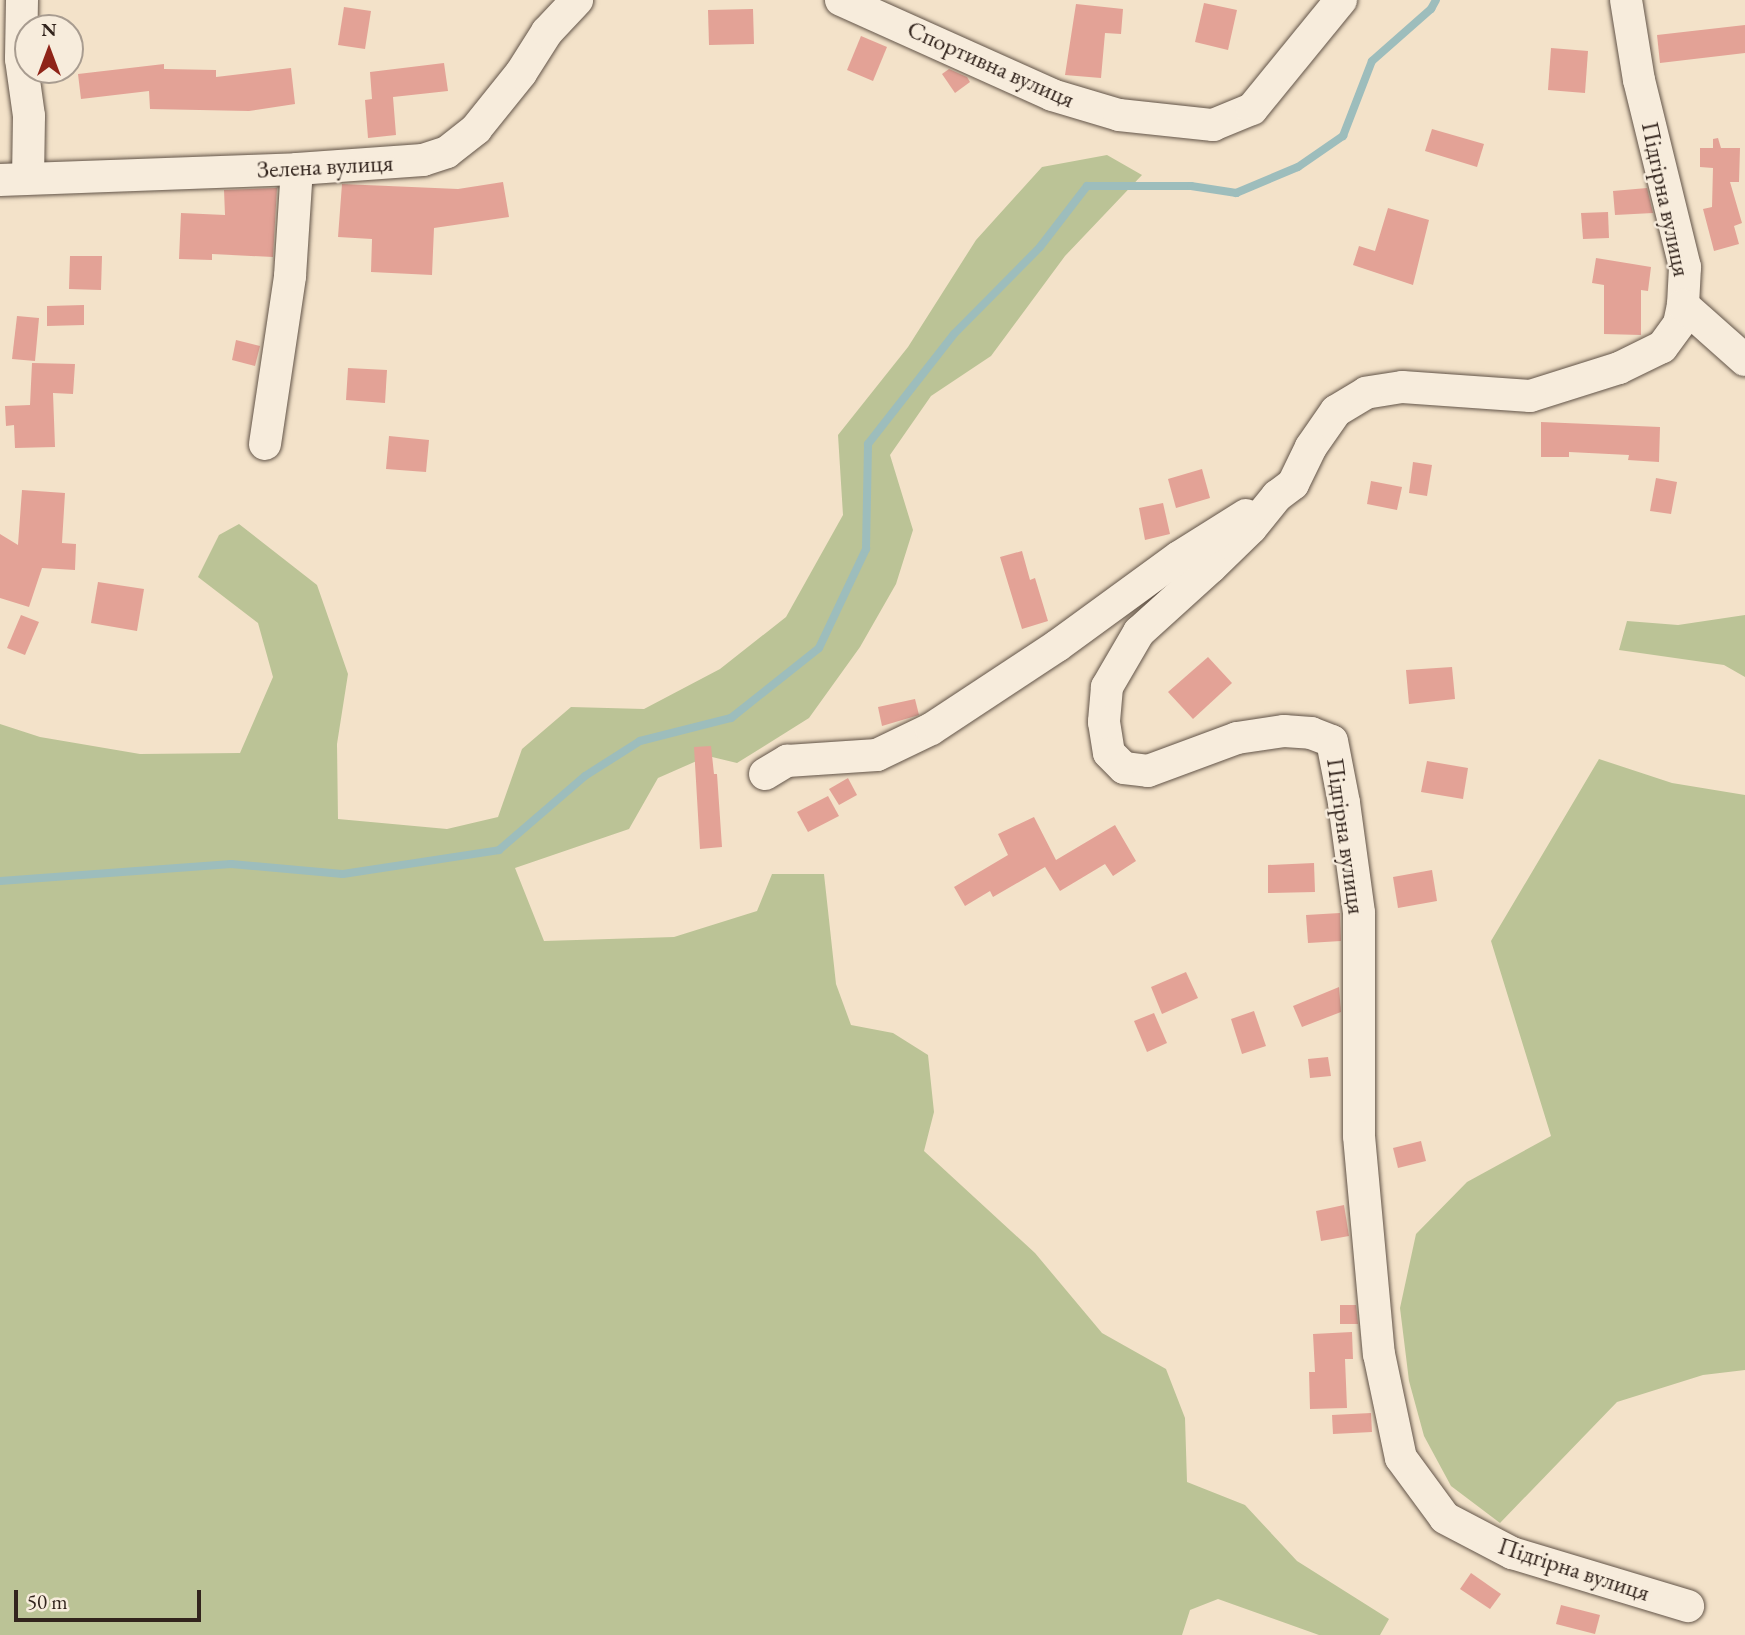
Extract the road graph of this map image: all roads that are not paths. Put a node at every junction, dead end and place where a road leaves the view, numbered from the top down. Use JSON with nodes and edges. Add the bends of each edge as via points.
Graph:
{"nodes":[{"id":1,"x":22,"y":0,"type":"edge"},
{"id":2,"x":577,"y":0,"type":"edge"},
{"id":3,"x":841,"y":0,"type":"edge"},
{"id":4,"x":1341,"y":0,"type":"edge"},
{"id":5,"x":1626,"y":0,"type":"edge"},
{"id":6,"x":297,"y":169,"type":"junction"},
{"id":7,"x":14,"y":178,"type":"edge"},
{"id":8,"x":1684,"y":304,"type":"junction"},
{"id":9,"x":1745,"y":360,"type":"edge"},
{"id":10,"x":265,"y":444,"type":"dead end"},
{"id":11,"x":1277,"y":496,"type":"junction"},
{"id":12,"x":765,"y":774,"type":"dead end"},
{"id":13,"x":1688,"y":1606,"type":"dead end"}],
"edges":[{"from":1,"to":7,"type":"street","via":[[21,59],[29,116]]},
{"from":2,"to":6,"type":"street","name":"Зелена вулиця","via":[[547,32],[477,129],[447,152],[423,160]]},
{"from":3,"to":4,"type":"street","name":"Спортивна вулиця","via":[[1052,95],[1119,115],[1213,125],[1252,109]]},
{"from":5,"to":8,"type":"street","name":"Підгірна вулиця","via":[[1639,80],[1685,267]]},
{"from":6,"to":7,"type":"street","name":"Зелена вулиця"},
{"from":6,"to":10,"type":"street","via":[[290,276]]},
{"from":8,"to":9,"type":"street"},
{"from":8,"to":11,"type":"street","name":"Підгірна вулиця","via":[[1679,324],[1662,347],[1619,368],[1530,396],[1402,387],[1366,393],[1336,411],[1293,484]]},
{"from":11,"to":12,"type":"street","via":[[1179,557],[1057,646],[930,729],[877,755],[787,761]]},
{"from":11,"to":13,"type":"street","name":"Підгірна вулиця","via":[[1251,528],[1139,632],[1107,687],[1104,722],[1109,753],[1124,768],[1148,771],[1237,738],[1284,732],[1311,733],[1332,741],[1359,913],[1359,1136],[1378,1341],[1401,1458],[1446,1518],[1512,1553]]}]}
